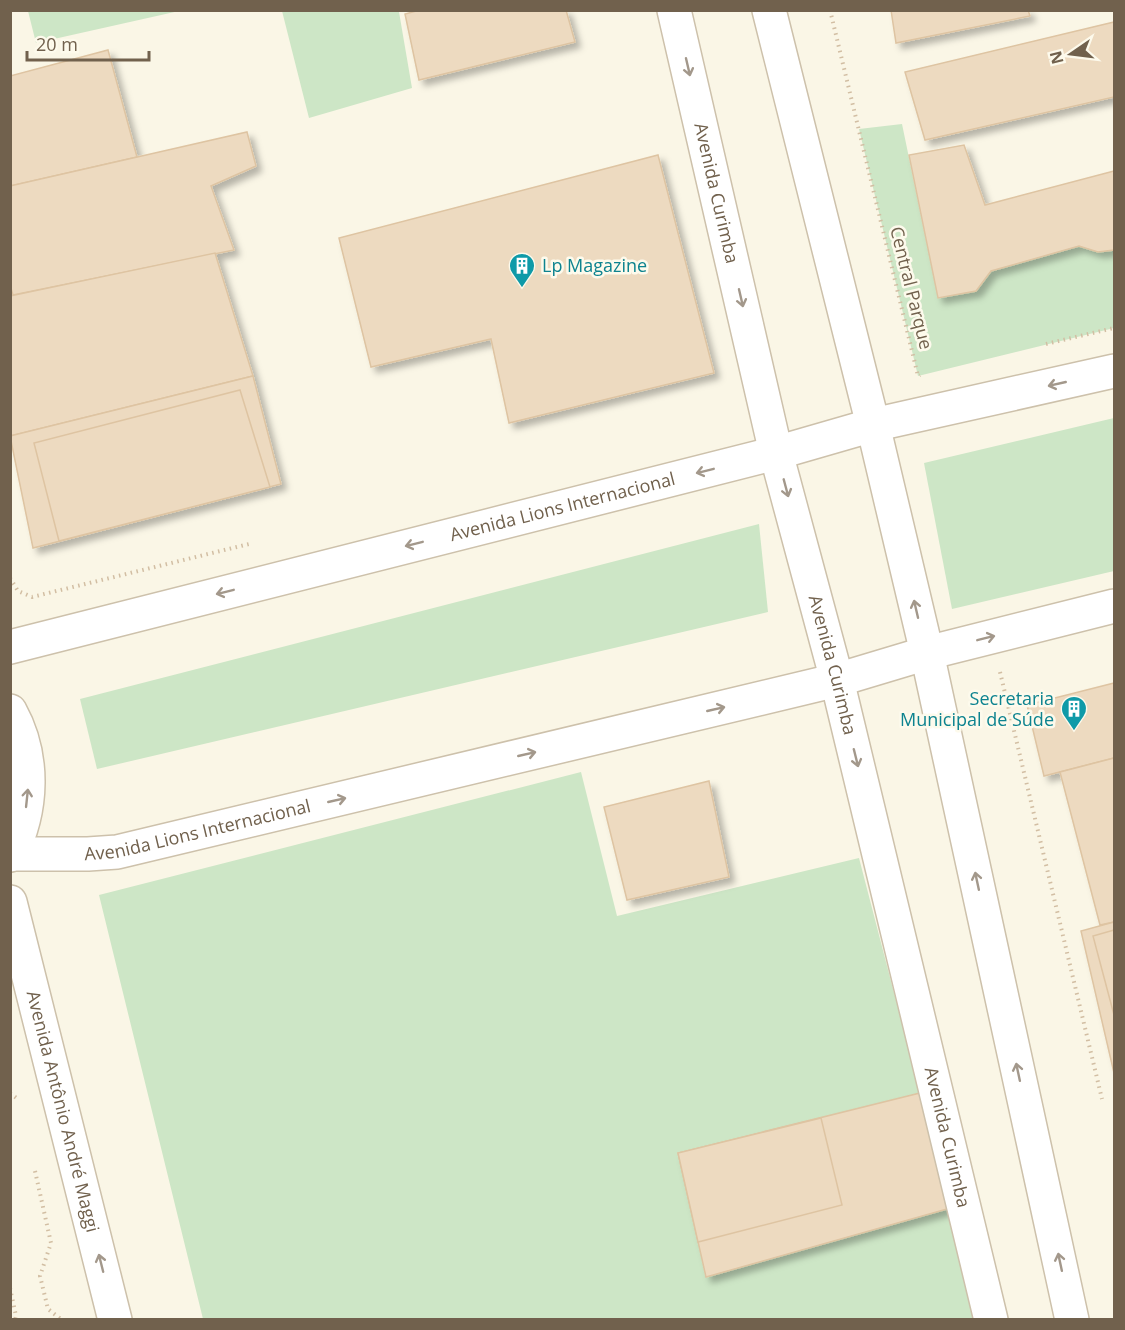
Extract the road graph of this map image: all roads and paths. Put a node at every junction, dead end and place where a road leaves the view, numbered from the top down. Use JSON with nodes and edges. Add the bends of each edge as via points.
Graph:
{"nodes":[{"id":1,"x":674,"y":10,"type":"edge"},
{"id":2,"x":769,"y":10,"type":"edge"},
{"id":3,"x":830,"y":10,"type":"edge"},
{"id":4,"x":1114,"y":328,"type":"edge"},
{"id":5,"x":1042,"y":345,"type":"dead end"},
{"id":6,"x":1114,"y":371,"type":"edge"},
{"id":7,"x":929,"y":373,"type":"dead end"},
{"id":8,"x":873,"y":425,"type":"junction"},
{"id":9,"x":777,"y":453,"type":"junction"},
{"id":10,"x":254,"y":543,"type":"dead end"},
{"id":11,"x":10,"y":578,"type":"edge"},
{"id":12,"x":1114,"y":606,"type":"edge"},
{"id":13,"x":10,"y":647,"type":"edge"},
{"id":14,"x":927,"y":653,"type":"junction"},
{"id":15,"x":999,"y":667,"type":"dead end"},
{"id":16,"x":837,"y":680,"type":"junction"},
{"id":17,"x":10,"y":711,"type":"edge"},
{"id":18,"x":11,"y":855,"type":"edge"},
{"id":19,"x":10,"y":902,"type":"edge"},
{"id":20,"x":10,"y":1093,"type":"edge"},
{"id":21,"x":1102,"y":1098,"type":"dead end"},
{"id":22,"x":20,"y":1101,"type":"dead end"},
{"id":23,"x":34,"y":1166,"type":"dead end"},
{"id":24,"x":10,"y":1288,"type":"edge"},
{"id":25,"x":15,"y":1320,"type":"edge"},
{"id":26,"x":62,"y":1320,"type":"edge"},
{"id":27,"x":115,"y":1320,"type":"edge"},
{"id":28,"x":991,"y":1320,"type":"edge"},
{"id":29,"x":1072,"y":1320,"type":"edge"}],
"edges":[{"from":1,"to":9,"type":"street","name":"Avenida Curimba","one_way":true},
{"from":2,"to":8,"type":"street"},
{"from":3,"to":7,"type":"path","name":"Central Parque","via":[[918,376]]},
{"from":4,"to":5,"type":"path"},
{"from":6,"to":8,"type":"street","name":"Avenida Lions Internacional","one_way":true},
{"from":8,"to":9,"type":"street","name":"Avenida Lions Internacional"},
{"from":14,"to":8,"type":"street","one_way":true},
{"from":9,"to":13,"type":"street","name":"Avenida Lions Internacional","one_way":true},
{"from":9,"to":16,"type":"street","name":"Avenida Curimba","one_way":true},
{"from":10,"to":11,"type":"path","via":[[32,597],[18,591]]},
{"from":14,"to":12,"type":"street","name":"Avenida Lions Internacional","one_way":true},
{"from":14,"to":16,"type":"street","name":"Avenida Lions Internacional"},
{"from":29,"to":14,"type":"street","one_way":true},
{"from":15,"to":21,"type":"path"},
{"from":18,"to":16,"type":"street","name":"Avenida Lions Internacional","one_way":true,"via":[[117,852]]},
{"from":16,"to":28,"type":"street","name":"Avenida Curimba","one_way":true},
{"from":18,"to":17,"type":"street","one_way":true,"via":[[25,820],[29,783],[25,747]]},
{"from":27,"to":19,"type":"street","name":"Avenida Antônio André Maggi","one_way":true},
{"from":20,"to":22,"type":"path"},
{"from":23,"to":26,"type":"path","via":[[51,1243],[40,1276],[48,1309]]},
{"from":24,"to":25,"type":"path"}]}
